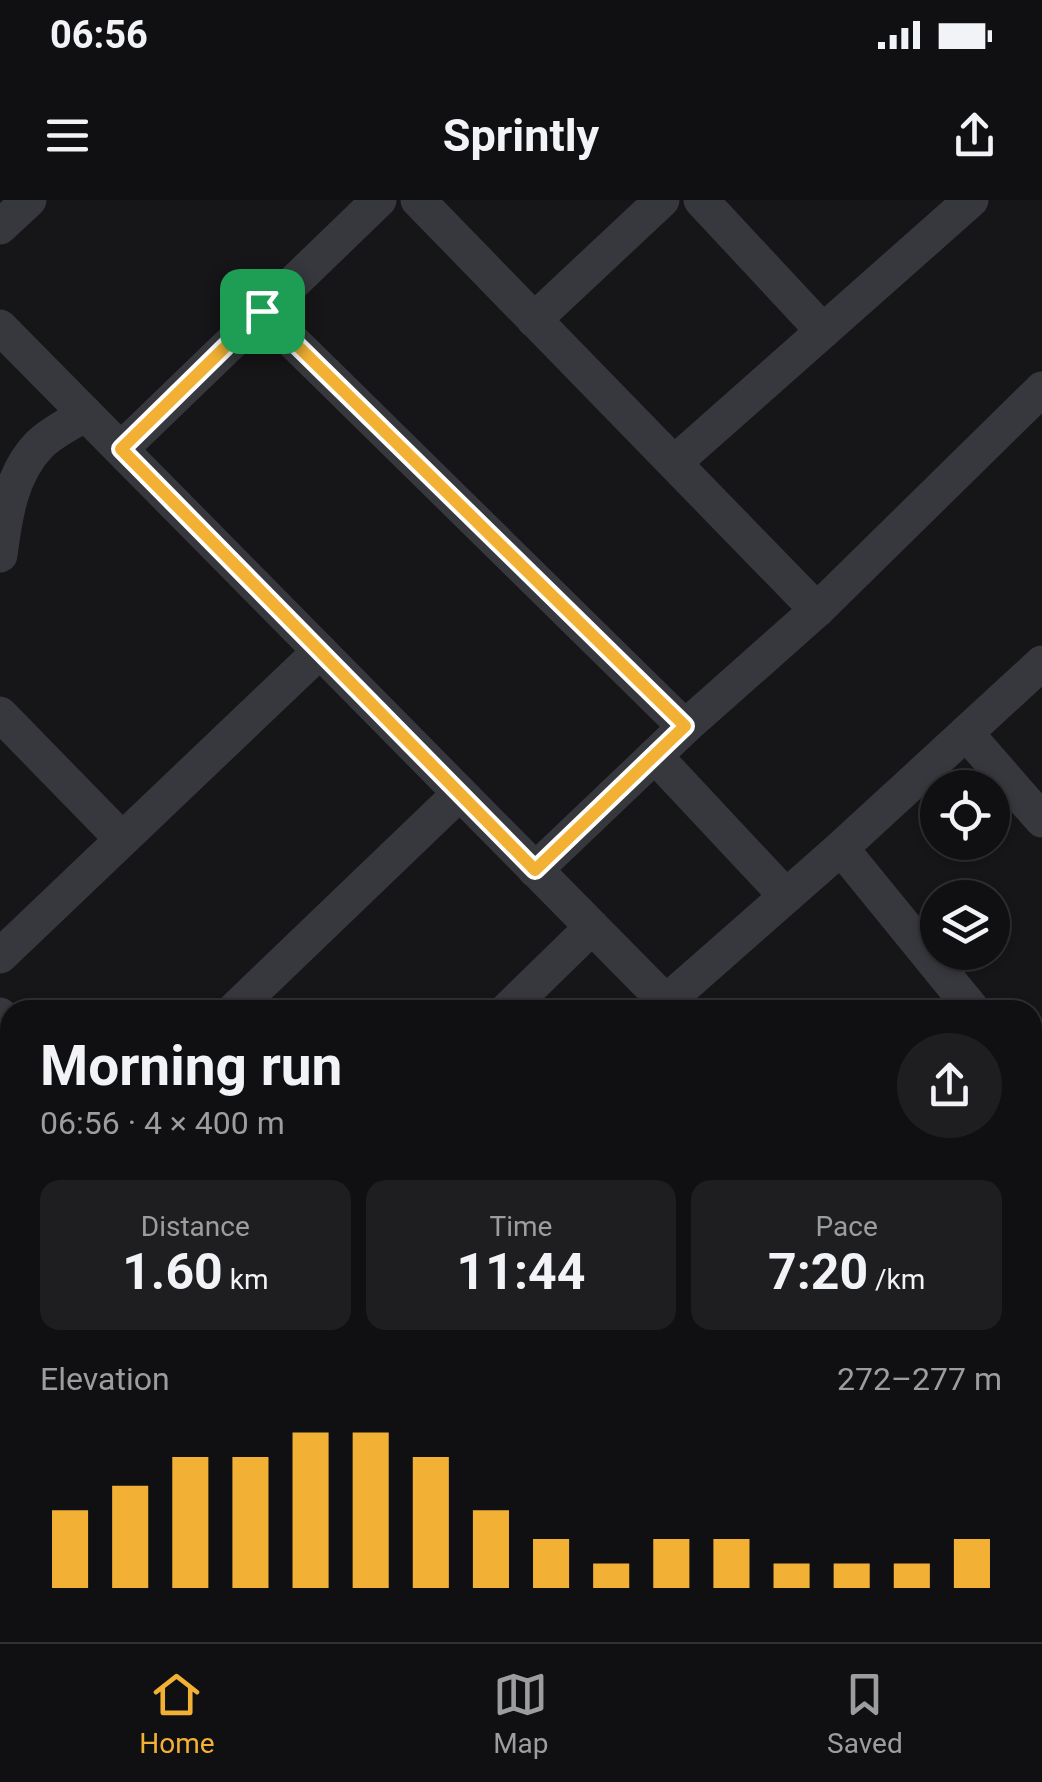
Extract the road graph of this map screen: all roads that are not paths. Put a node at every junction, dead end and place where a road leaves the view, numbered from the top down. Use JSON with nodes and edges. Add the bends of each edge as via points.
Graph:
{"nodes":[{"id":1,"x":379,"y":200,"type":"edge"},
{"id":2,"x":418,"y":200,"type":"edge"},
{"id":3,"x":662,"y":200,"type":"edge"},
{"id":4,"x":702,"y":200,"type":"edge"},
{"id":5,"x":971,"y":200,"type":"edge"},
{"id":6,"x":262,"y":311,"type":"junction"},
{"id":7,"x":534,"y":320,"type":"junction"},
{"id":8,"x":0,"y":326,"type":"edge"},
{"id":9,"x":824,"y":331,"type":"junction"},
{"id":10,"x":1042,"y":390,"type":"edge"},
{"id":11,"x":86,"y":414,"type":"junction"},
{"id":12,"x":121,"y":449,"type":"junction"},
{"id":13,"x":674,"y":463,"type":"junction"},
{"id":14,"x":0,"y":556,"type":"edge"},
{"id":15,"x":817,"y":610,"type":"junction"},
{"id":16,"x":320,"y":650,"type":"junction"},
{"id":17,"x":1042,"y":662,"type":"edge"},
{"id":18,"x":0,"y":714,"type":"edge"},
{"id":19,"x":685,"y":726,"type":"junction"},
{"id":20,"x":966,"y":732,"type":"junction"},
{"id":21,"x":655,"y":756,"type":"junction"},
{"id":22,"x":460,"y":793,"type":"junction"},
{"id":23,"x":1042,"y":820,"type":"edge"},
{"id":24,"x":122,"y":840,"type":"junction"},
{"id":25,"x":841,"y":848,"type":"junction"},
{"id":26,"x":535,"y":870,"type":"junction"},
{"id":27,"x":786,"y":896,"type":"junction"},
{"id":28,"x":592,"y":927,"type":"junction"},
{"id":29,"x":0,"y":956,"type":"edge"},
{"id":30,"x":244,"y":1000,"type":"edge"},
{"id":31,"x":517,"y":1000,"type":"edge"},
{"id":32,"x":664,"y":1000,"type":"edge"},
{"id":33,"x":676,"y":1000,"type":"edge"},
{"id":34,"x":965,"y":1000,"type":"edge"}],
"edges":[{"from":1,"to":6,"type":"street"},
{"from":2,"to":7,"type":"street"},
{"from":3,"to":7,"type":"street"},
{"from":4,"to":9,"type":"street"},
{"from":5,"to":9,"type":"street"},
{"from":6,"to":12,"type":"street"},
{"from":6,"to":19,"type":"street"},
{"from":7,"to":13,"type":"street"},
{"from":8,"to":11,"type":"street"},
{"from":9,"to":13,"type":"street"},
{"from":10,"to":15,"type":"street"},
{"from":11,"to":12,"type":"street"},
{"from":11,"to":14,"type":"street","via":[[42,442],[19,470]]},
{"from":12,"to":16,"type":"street"},
{"from":13,"to":15,"type":"street"},
{"from":15,"to":19,"type":"street"},
{"from":16,"to":22,"type":"street"},
{"from":16,"to":24,"type":"street"},
{"from":17,"to":20,"type":"street"},
{"from":18,"to":24,"type":"street"},
{"from":19,"to":21,"type":"street"},
{"from":20,"to":23,"type":"street"},
{"from":20,"to":25,"type":"street"},
{"from":21,"to":26,"type":"street"},
{"from":21,"to":27,"type":"street"},
{"from":22,"to":26,"type":"street"},
{"from":22,"to":30,"type":"street"},
{"from":24,"to":29,"type":"street"},
{"from":25,"to":27,"type":"street"},
{"from":25,"to":34,"type":"street"},
{"from":26,"to":28,"type":"street"},
{"from":27,"to":33,"type":"street"},
{"from":28,"to":31,"type":"street"},
{"from":28,"to":32,"type":"street"}]}
